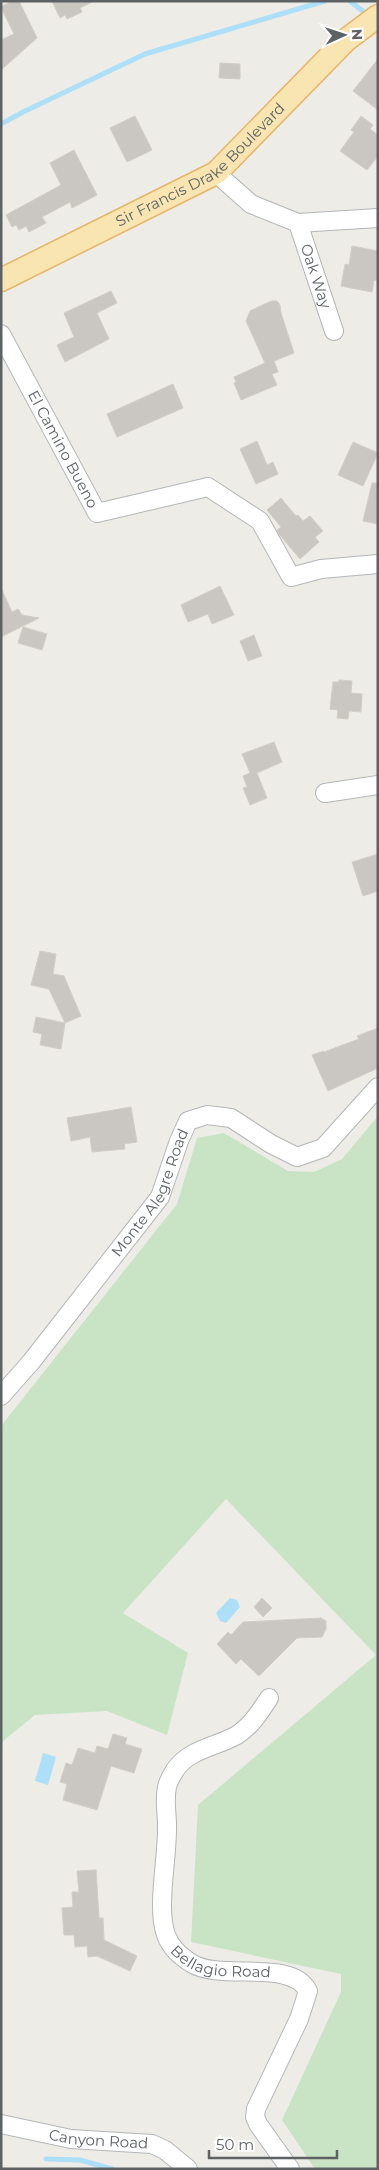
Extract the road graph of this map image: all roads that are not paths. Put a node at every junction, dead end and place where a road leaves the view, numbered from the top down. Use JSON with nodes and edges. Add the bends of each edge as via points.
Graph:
{"nodes":[{"id":1,"x":378,"y":16,"type":"edge"},
{"id":2,"x":216,"y":173,"type":"junction"},
{"id":3,"x":378,"y":218,"type":"edge"},
{"id":4,"x":298,"y":222,"type":"junction"},
{"id":5,"x":1,"y":280,"type":"edge"},
{"id":6,"x":334,"y":331,"type":"dead end"},
{"id":7,"x":1,"y":334,"type":"edge"},
{"id":8,"x":378,"y":564,"type":"edge"},
{"id":9,"x":378,"y":785,"type":"edge"},
{"id":10,"x":325,"y":793,"type":"dead end"},
{"id":11,"x":378,"y":1087,"type":"edge"},
{"id":12,"x":1,"y":1396,"type":"edge"},
{"id":13,"x":269,"y":1698,"type":"dead end"},
{"id":14,"x":1,"y":2124,"type":"edge"},
{"id":15,"x":188,"y":2169,"type":"edge"},
{"id":16,"x":290,"y":2169,"type":"edge"}],
"edges":[{"from":1,"to":2,"type":"main road","name":"Sir Francis Drake Boulevard","via":[[346,40]]},
{"from":2,"to":4,"type":"street","via":[[251,204]]},
{"from":2,"to":5,"type":"main road","name":"Sir Francis Drake Boulevard"},
{"from":3,"to":4,"type":"street"},
{"from":4,"to":6,"type":"street","name":"Oak Way"},
{"from":7,"to":8,"type":"street","name":"El Camino Bueno","via":[[97,513],[208,487],[260,521],[291,577],[321,569]]},
{"from":9,"to":10,"type":"street"},
{"from":11,"to":12,"type":"street","name":"Monte Alegre Road","via":[[324,1148],[297,1157],[231,1118],[207,1115],[188,1121],[160,1197]]},
{"from":13,"to":16,"type":"street","name":"Bellagio Road","via":[[247,1727],[236,1735],[185,1759],[175,1769],[167,1785],[162,1915],[165,1934],[172,1948],[192,1964],[209,1970],[281,1974],[305,1985],[308,1991],[299,2019],[256,2108],[255,2117]]},
{"from":14,"to":15,"type":"street","name":"Canyon Road","via":[[71,2139],[152,2144]]}]}
